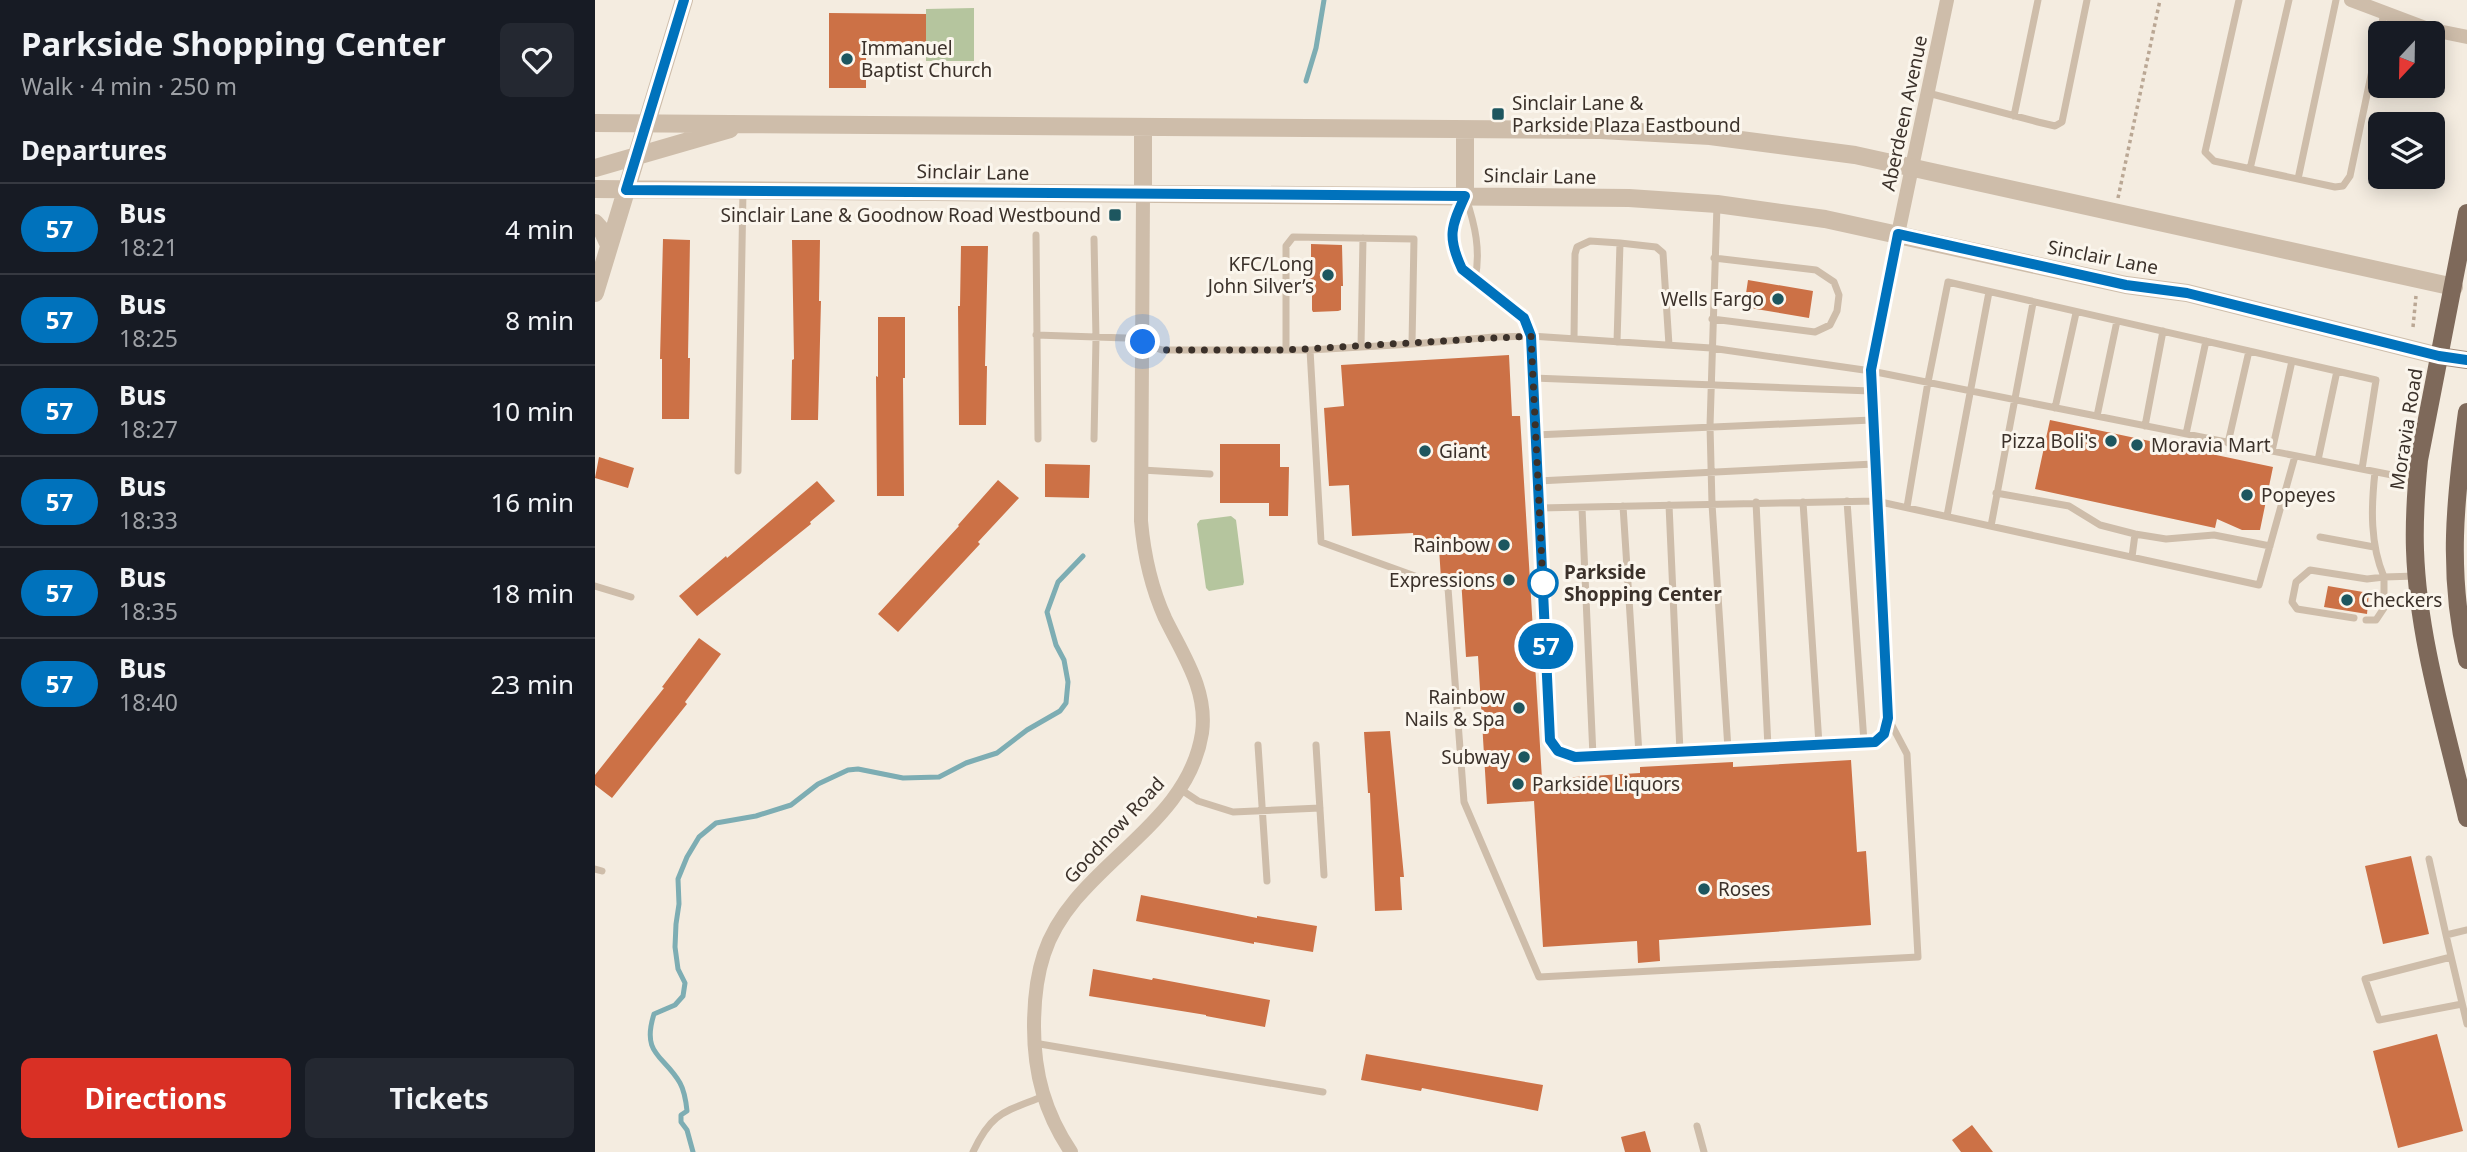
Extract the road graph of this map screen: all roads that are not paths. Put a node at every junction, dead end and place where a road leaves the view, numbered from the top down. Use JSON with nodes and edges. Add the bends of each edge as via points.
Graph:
{"nodes":[{"id":1,"x":684,"y":0,"type":"edge"},
{"id":2,"x":1947,"y":0,"type":"edge"},
{"id":3,"x":2038,"y":0,"type":"edge"},
{"id":4,"x":2087,"y":0,"type":"edge"},
{"id":5,"x":2239,"y":0,"type":"edge"},
{"id":6,"x":2289,"y":0,"type":"edge"},
{"id":7,"x":2336,"y":0,"type":"edge"},
{"id":8,"x":2351,"y":0,"type":"edge"},
{"id":9,"x":2384,"y":12,"type":"junction"},
{"id":10,"x":2467,"y":37,"type":"edge"},
{"id":11,"x":1928,"y":93,"type":"junction"},
{"id":12,"x":2014,"y":116,"type":"junction"},
{"id":13,"x":647,"y":122,"type":"junction"},
{"id":14,"x":595,"y":123,"type":"edge"},
{"id":15,"x":747,"y":124,"type":"junction"},
{"id":16,"x":1143,"y":127,"type":"junction"},
{"id":17,"x":1465,"y":130,"type":"junction"},
{"id":18,"x":636,"y":156,"type":"junction"},
{"id":19,"x":1912,"y":167,"type":"junction"},
{"id":20,"x":595,"y":168,"type":"edge"},
{"id":21,"x":2250,"y":169,"type":"junction"},
{"id":22,"x":2298,"y":179,"type":"junction"},
{"id":23,"x":595,"y":190,"type":"edge"},
{"id":24,"x":626,"y":190,"type":"junction"},
{"id":25,"x":743,"y":191,"type":"junction"},
{"id":26,"x":1143,"y":195,"type":"junction"},
{"id":27,"x":1465,"y":196,"type":"junction"},
{"id":28,"x":1717,"y":204,"type":"junction"},
{"id":29,"x":2467,"y":213,"type":"edge"},
{"id":30,"x":595,"y":223,"type":"edge"},
{"id":31,"x":1898,"y":234,"type":"junction"},
{"id":32,"x":1035,"y":235,"type":"dead end"},
{"id":33,"x":1363,"y":238,"type":"junction"},
{"id":34,"x":1094,"y":239,"type":"dead end"},
{"id":35,"x":1620,"y":243,"type":"junction"},
{"id":36,"x":603,"y":252,"type":"edge"},
{"id":37,"x":1714,"y":258,"type":"junction"},
{"id":38,"x":1475,"y":279,"type":"junction"},
{"id":39,"x":2460,"y":289,"type":"edge"},
{"id":40,"x":1989,"y":292,"type":"junction"},
{"id":41,"x":595,"y":293,"type":"edge"},
{"id":42,"x":2033,"y":303,"type":"junction"},
{"id":43,"x":2076,"y":313,"type":"junction"},
{"id":44,"x":1712,"y":319,"type":"junction"},
{"id":45,"x":2117,"y":321,"type":"junction"},
{"id":46,"x":2163,"y":331,"type":"junction"},
{"id":47,"x":1036,"y":335,"type":"junction"},
{"id":48,"x":1531,"y":336,"type":"junction"},
{"id":49,"x":1096,"y":338,"type":"junction"},
{"id":50,"x":1574,"y":339,"type":"junction"},
{"id":51,"x":2206,"y":341,"type":"junction"},
{"id":52,"x":1143,"y":342,"type":"junction"},
{"id":53,"x":1617,"y":342,"type":"junction"},
{"id":54,"x":1412,"y":344,"type":"junction"},
{"id":55,"x":1669,"y":345,"type":"junction"},
{"id":56,"x":1361,"y":347,"type":"junction"},
{"id":57,"x":1711,"y":348,"type":"junction"},
{"id":58,"x":1286,"y":350,"type":"junction"},
{"id":59,"x":1310,"y":350,"type":"junction"},
{"id":60,"x":2249,"y":351,"type":"junction"},
{"id":61,"x":2439,"y":356,"type":"junction"},
{"id":62,"x":2467,"y":360,"type":"edge"},
{"id":63,"x":2292,"y":361,"type":"junction"},
{"id":64,"x":1871,"y":370,"type":"junction"},
{"id":65,"x":2337,"y":371,"type":"junction"},
{"id":66,"x":1532,"y":378,"type":"junction"},
{"id":67,"x":1928,"y":382,"type":"junction"},
{"id":68,"x":1710,"y":385,"type":"junction"},
{"id":69,"x":1871,"y":391,"type":"junction"},
{"id":70,"x":1970,"y":391,"type":"junction"},
{"id":71,"x":2013,"y":399,"type":"junction"},
{"id":72,"x":2055,"y":408,"type":"junction"},
{"id":73,"x":2467,"y":412,"type":"edge"},
{"id":74,"x":2097,"y":416,"type":"junction"},
{"id":75,"x":1872,"y":420,"type":"junction"},
{"id":76,"x":1710,"y":426,"type":"junction"},
{"id":77,"x":2145,"y":426,"type":"junction"},
{"id":78,"x":2186,"y":434,"type":"junction"},
{"id":79,"x":1535,"y":435,"type":"junction"},
{"id":80,"x":1038,"y":439,"type":"dead end"},
{"id":81,"x":1094,"y":439,"type":"dead end"},
{"id":82,"x":2228,"y":443,"type":"junction"},
{"id":83,"x":2272,"y":451,"type":"junction"},
{"id":84,"x":2295,"y":456,"type":"junction"},
{"id":85,"x":2318,"y":460,"type":"junction"},
{"id":86,"x":1874,"y":464,"type":"junction"},
{"id":87,"x":2362,"y":469,"type":"junction"},
{"id":88,"x":1142,"y":470,"type":"junction"},
{"id":89,"x":738,"y":471,"type":"dead end"},
{"id":90,"x":1711,"y":471,"type":"junction"},
{"id":91,"x":2375,"y":472,"type":"junction"},
{"id":92,"x":1210,"y":474,"type":"dead end"},
{"id":93,"x":2417,"y":480,"type":"junction"},
{"id":94,"x":1538,"y":481,"type":"junction"},
{"id":95,"x":1996,"y":494,"type":"junction"},
{"id":96,"x":1847,"y":501,"type":"junction"},
{"id":97,"x":1876,"y":501,"type":"junction"},
{"id":98,"x":1756,"y":502,"type":"junction"},
{"id":99,"x":1803,"y":502,"type":"junction"},
{"id":100,"x":1712,"y":504,"type":"junction"},
{"id":101,"x":1669,"y":505,"type":"junction"},
{"id":102,"x":1623,"y":506,"type":"junction"},
{"id":103,"x":1581,"y":508,"type":"junction"},
{"id":104,"x":1907,"y":508,"type":"junction"},
{"id":105,"x":1539,"y":509,"type":"junction"},
{"id":106,"x":1947,"y":516,"type":"junction"},
{"id":107,"x":1991,"y":526,"type":"junction"},
{"id":108,"x":2135,"y":534,"type":"junction"},
{"id":109,"x":2320,"y":537,"type":"dead end"},
{"id":110,"x":2270,"y":546,"type":"junction"},
{"id":111,"x":2374,"y":547,"type":"junction"},
{"id":112,"x":2132,"y":557,"type":"junction"},
{"id":113,"x":2418,"y":576,"type":"junction"},
{"id":114,"x":2384,"y":577,"type":"junction"},
{"id":115,"x":595,"y":586,"type":"edge"},
{"id":116,"x":631,"y":597,"type":"dead end"},
{"id":117,"x":2354,"y":618,"type":"dead end"},
{"id":118,"x":2366,"y":620,"type":"dead end"},
{"id":119,"x":2463,"y":622,"type":"edge"},
{"id":120,"x":2467,"y":660,"type":"edge"},
{"id":121,"x":1888,"y":718,"type":"junction"},
{"id":122,"x":1864,"y":742,"type":"junction"},
{"id":123,"x":1819,"y":744,"type":"junction"},
{"id":124,"x":1258,"y":745,"type":"dead end"},
{"id":125,"x":1317,"y":745,"type":"dead end"},
{"id":126,"x":1767,"y":747,"type":"junction"},
{"id":127,"x":1728,"y":749,"type":"junction"},
{"id":128,"x":1680,"y":752,"type":"junction"},
{"id":129,"x":1639,"y":754,"type":"junction"},
{"id":130,"x":1593,"y":756,"type":"junction"},
{"id":131,"x":1180,"y":789,"type":"junction"},
{"id":132,"x":1320,"y":808,"type":"junction"},
{"id":133,"x":1263,"y":810,"type":"junction"},
{"id":134,"x":2467,"y":818,"type":"edge"},
{"id":135,"x":2429,"y":859,"type":"dead end"},
{"id":136,"x":1324,"y":875,"type":"dead end"},
{"id":137,"x":1267,"y":881,"type":"dead end"},
{"id":138,"x":2467,"y":930,"type":"edge"},
{"id":139,"x":2446,"y":935,"type":"junction"},
{"id":140,"x":2451,"y":957,"type":"junction"},
{"id":141,"x":2462,"y":1004,"type":"junction"},
{"id":142,"x":2467,"y":1024,"type":"edge"},
{"id":143,"x":1034,"y":1044,"type":"junction"},
{"id":144,"x":1323,"y":1093,"type":"dead end"},
{"id":145,"x":1044,"y":1096,"type":"junction"},
{"id":146,"x":1697,"y":1126,"type":"dead end"},
{"id":147,"x":974,"y":1152,"type":"edge"},
{"id":148,"x":1071,"y":1152,"type":"edge"},
{"id":149,"x":1704,"y":1152,"type":"edge"}],
"edges":[{"from":1,"to":13,"type":"street"},
{"from":2,"to":11,"type":"street","name":"Aberdeen Avenue"},
{"from":3,"to":12,"type":"lane"},
{"from":4,"to":12,"type":"lane","via":[[2062,122],[2055,126]]},
{"from":5,"to":21,"type":"lane","via":[[2205,152],[2214,161]]},
{"from":6,"to":21,"type":"lane"},
{"from":7,"to":22,"type":"lane"},
{"from":8,"to":9,"type":"street"},
{"from":9,"to":10,"type":"street","via":[[2428,29]]},
{"from":9,"to":22,"type":"lane","via":[[2350,176],[2343,186],[2335,187]]},
{"from":11,"to":12,"type":"lane"},
{"from":11,"to":19,"type":"street","name":"Aberdeen Avenue"},
{"from":13,"to":14,"type":"street"},
{"from":13,"to":15,"type":"street"},
{"from":13,"to":18,"type":"street"},
{"from":15,"to":16,"type":"street"},
{"from":15,"to":18,"type":"street"},
{"from":16,"to":17,"type":"street"},
{"from":16,"to":26,"type":"street"},
{"from":17,"to":19,"type":"street","via":[[1698,135],[1805,147]]},
{"from":17,"to":27,"type":"street"},
{"from":18,"to":20,"type":"street"},
{"from":18,"to":24,"type":"street"},
{"from":19,"to":31,"type":"street","name":"Aberdeen Avenue"},
{"from":19,"to":39,"type":"street"},
{"from":21,"to":22,"type":"lane"},
{"from":23,"to":24,"type":"street","name":"Sinclair Lane"},
{"from":24,"to":25,"type":"street","name":"Sinclair Lane"},
{"from":24,"to":36,"type":"street"},
{"from":25,"to":26,"type":"street","name":"Sinclair Lane"},
{"from":25,"to":89,"type":"lane"},
{"from":26,"to":27,"type":"street","name":"Sinclair Lane"},
{"from":26,"to":52,"type":"street","name":"Goodnow Road"},
{"from":27,"to":28,"type":"street","name":"Sinclair Lane"},
{"from":27,"to":38,"type":"lane","via":[[1478,253]]},
{"from":27,"to":38,"type":"lane","via":[[1453,223],[1452,244],[1462,269]]},
{"from":28,"to":31,"type":"street","name":"Sinclair Lane"},
{"from":28,"to":37,"type":"lane"},
{"from":29,"to":39,"type":"main road","name":"Moravia Road"},
{"from":30,"to":36,"type":"street","via":[[603,232]]},
{"from":31,"to":61,"type":"street","name":"Sinclair Lane","via":[[2126,285],[2187,293]]},
{"from":31,"to":64,"type":"lane"},
{"from":32,"to":47,"type":"lane"},
{"from":33,"to":54,"type":"lane","via":[[1414,239]]},
{"from":33,"to":56,"type":"lane"},
{"from":33,"to":58,"type":"lane","via":[[1293,237],[1286,246]]},
{"from":34,"to":49,"type":"lane"},
{"from":35,"to":50,"type":"lane","via":[[1590,241],[1577,247]]},
{"from":35,"to":53,"type":"lane"},
{"from":35,"to":55,"type":"lane","via":[[1656,247],[1663,253]]},
{"from":36,"to":41,"type":"street"},
{"from":37,"to":44,"type":"lane"},
{"from":37,"to":44,"type":"lane","via":[[1816,270],[1834,282],[1839,295],[1830,325],[1815,332]]},
{"from":38,"to":48,"type":"lane","via":[[1524,318]]},
{"from":39,"to":61,"type":"main road","name":"Moravia Road"},
{"from":40,"to":42,"type":"lane"},
{"from":40,"to":67,"type":"lane","via":[[1948,282]]},
{"from":40,"to":70,"type":"lane"},
{"from":42,"to":43,"type":"lane"},
{"from":42,"to":71,"type":"lane"},
{"from":43,"to":45,"type":"lane"},
{"from":43,"to":72,"type":"lane"},
{"from":44,"to":57,"type":"lane"},
{"from":45,"to":46,"type":"lane"},
{"from":45,"to":74,"type":"lane"},
{"from":46,"to":51,"type":"lane"},
{"from":46,"to":77,"type":"lane"},
{"from":47,"to":49,"type":"lane"},
{"from":47,"to":80,"type":"lane"},
{"from":48,"to":50,"type":"lane"},
{"from":48,"to":54,"type":"lane"},
{"from":48,"to":66,"type":"lane"},
{"from":49,"to":52,"type":"lane"},
{"from":49,"to":81,"type":"lane"},
{"from":50,"to":53,"type":"lane"},
{"from":51,"to":60,"type":"lane"},
{"from":51,"to":78,"type":"lane"},
{"from":52,"to":58,"type":"lane","via":[[1162,350]]},
{"from":52,"to":88,"type":"street","name":"Goodnow Road"},
{"from":53,"to":55,"type":"lane"},
{"from":54,"to":56,"type":"lane"},
{"from":55,"to":57,"type":"lane"},
{"from":56,"to":59,"type":"lane"},
{"from":57,"to":64,"type":"lane"},
{"from":57,"to":68,"type":"lane"},
{"from":58,"to":59,"type":"lane"},
{"from":59,"to":121,"type":"lane","via":[[1321,542],[1448,588],[1465,802],[1539,977],[1918,957],[1907,754]]},
{"from":60,"to":63,"type":"lane"},
{"from":60,"to":82,"type":"lane"},
{"from":61,"to":62,"type":"main road","name":"Sinclair Lane"},
{"from":61,"to":93,"type":"main road","name":"Moravia Road"},
{"from":63,"to":65,"type":"lane"},
{"from":63,"to":83,"type":"lane"},
{"from":64,"to":67,"type":"lane"},
{"from":64,"to":69,"type":"lane"},
{"from":65,"to":85,"type":"lane"},
{"from":65,"to":87,"type":"lane","via":[[2376,380]]},
{"from":66,"to":68,"type":"lane"},
{"from":66,"to":79,"type":"lane"},
{"from":67,"to":70,"type":"lane"},
{"from":67,"to":104,"type":"lane"},
{"from":68,"to":69,"type":"lane"},
{"from":68,"to":76,"type":"lane"},
{"from":69,"to":75,"type":"lane"},
{"from":70,"to":71,"type":"lane"},
{"from":70,"to":106,"type":"lane"},
{"from":71,"to":72,"type":"lane"},
{"from":71,"to":95,"type":"lane"},
{"from":72,"to":74,"type":"lane"},
{"from":73,"to":119,"type":"main road","via":[[2453,529],[2453,568]]},
{"from":74,"to":77,"type":"lane"},
{"from":75,"to":76,"type":"lane"},
{"from":75,"to":86,"type":"lane"},
{"from":76,"to":79,"type":"lane"},
{"from":76,"to":90,"type":"lane"},
{"from":77,"to":78,"type":"lane"},
{"from":78,"to":82,"type":"lane"},
{"from":79,"to":94,"type":"lane"},
{"from":82,"to":83,"type":"lane"},
{"from":83,"to":84,"type":"lane"},
{"from":84,"to":85,"type":"lane"},
{"from":84,"to":110,"type":"lane"},
{"from":85,"to":87,"type":"lane"},
{"from":86,"to":90,"type":"lane"},
{"from":86,"to":97,"type":"lane"},
{"from":87,"to":91,"type":"lane"},
{"from":88,"to":92,"type":"lane"},
{"from":88,"to":131,"type":"street","name":"Goodnow Road","via":[[1143,548],[1151,582],[1201,698],[1200,740]]},
{"from":90,"to":94,"type":"lane"},
{"from":90,"to":100,"type":"lane"},
{"from":91,"to":93,"type":"lane"},
{"from":91,"to":111,"type":"lane"},
{"from":93,"to":113,"type":"main road","name":"Moravia Road"},
{"from":94,"to":105,"type":"lane"},
{"from":95,"to":107,"type":"lane"},
{"from":95,"to":108,"type":"lane","via":[[2069,506],[2100,525]]},
{"from":96,"to":97,"type":"lane"},
{"from":96,"to":99,"type":"lane"},
{"from":96,"to":122,"type":"lane"},
{"from":97,"to":104,"type":"lane"},
{"from":97,"to":121,"type":"lane"},
{"from":98,"to":99,"type":"lane"},
{"from":98,"to":100,"type":"lane"},
{"from":98,"to":126,"type":"lane"},
{"from":99,"to":123,"type":"lane"},
{"from":100,"to":101,"type":"lane"},
{"from":100,"to":127,"type":"lane"},
{"from":101,"to":102,"type":"lane"},
{"from":101,"to":128,"type":"lane"},
{"from":102,"to":103,"type":"lane"},
{"from":102,"to":129,"type":"lane"},
{"from":103,"to":105,"type":"lane"},
{"from":103,"to":130,"type":"lane"},
{"from":104,"to":106,"type":"lane"},
{"from":105,"to":130,"type":"lane","via":[[1550,740],[1566,755]]},
{"from":106,"to":107,"type":"lane"},
{"from":107,"to":112,"type":"lane"},
{"from":108,"to":110,"type":"lane","via":[[2165,539],[2214,535]]},
{"from":108,"to":112,"type":"lane"},
{"from":109,"to":111,"type":"lane"},
{"from":110,"to":112,"type":"lane","via":[[2259,585]]},
{"from":111,"to":114,"type":"lane"},
{"from":113,"to":114,"type":"lane"},
{"from":113,"to":134,"type":"main road","name":"Moravia Road","via":[[2428,652]]},
{"from":114,"to":117,"type":"lane","via":[[2367,579],[2310,570],[2296,582],[2292,602],[2297,609]]},
{"from":114,"to":118,"type":"lane","via":[[2384,608],[2376,620]]},
{"from":115,"to":116,"type":"lane"},
{"from":119,"to":120,"type":"main road"},
{"from":121,"to":122,"type":"lane","via":[[1884,734],[1875,742]]},
{"from":122,"to":123,"type":"lane"},
{"from":123,"to":126,"type":"lane"},
{"from":124,"to":133,"type":"lane"},
{"from":125,"to":132,"type":"lane"},
{"from":126,"to":127,"type":"lane"},
{"from":127,"to":128,"type":"lane"},
{"from":128,"to":129,"type":"lane"},
{"from":129,"to":130,"type":"lane"},
{"from":131,"to":133,"type":"lane","via":[[1213,807],[1233,812]]},
{"from":131,"to":143,"type":"street","name":"Goodnow Road","via":[[1060,921],[1044,952],[1034,993]]},
{"from":132,"to":133,"type":"lane"},
{"from":132,"to":136,"type":"lane"},
{"from":133,"to":137,"type":"lane"},
{"from":135,"to":139,"type":"lane"},
{"from":138,"to":139,"type":"lane"},
{"from":139,"to":140,"type":"lane"},
{"from":140,"to":141,"type":"lane"},
{"from":140,"to":141,"type":"lane","via":[[2365,979],[2379,1020]]},
{"from":141,"to":142,"type":"lane"},
{"from":143,"to":144,"type":"lane"},
{"from":143,"to":145,"type":"street","name":"Goodnow Road"},
{"from":145,"to":147,"type":"lane","via":[[1000,1114],[987,1125]]},
{"from":145,"to":148,"type":"street","name":"Goodnow Road","via":[[1054,1125]]},
{"from":146,"to":149,"type":"lane"}]}
